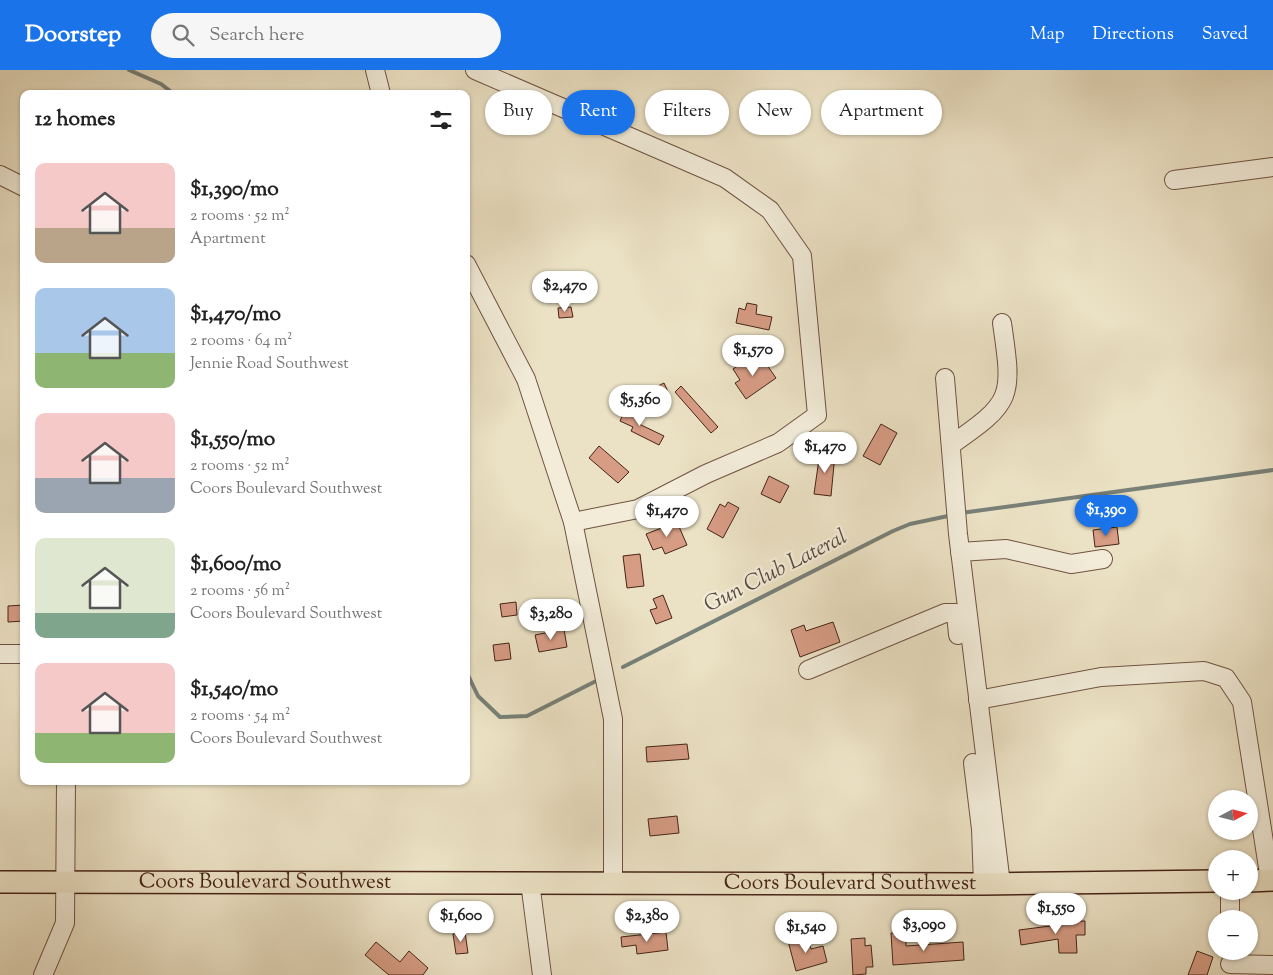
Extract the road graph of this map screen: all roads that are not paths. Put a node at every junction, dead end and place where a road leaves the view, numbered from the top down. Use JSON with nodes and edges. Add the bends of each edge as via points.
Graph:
{"nodes":[{"id":1,"x":375,"y":70,"type":"edge"},
{"id":2,"x":475,"y":70,"type":"edge"},
{"id":3,"x":380,"y":90,"type":"edge"},
{"id":4,"x":1273,"y":167,"type":"edge"},
{"id":5,"x":0,"y":175,"type":"edge"},
{"id":6,"x":1174,"y":180,"type":"dead end"},
{"id":7,"x":20,"y":185,"type":"edge"},
{"id":8,"x":470,"y":272,"type":"edge"},
{"id":9,"x":1002,"y":324,"type":"dead end"},
{"id":10,"x":945,"y":378,"type":"dead end"},
{"id":11,"x":951,"y":445,"type":"junction"},
{"id":12,"x":573,"y":522,"type":"junction"},
{"id":13,"x":960,"y":552,"type":"junction"},
{"id":14,"x":1103,"y":559,"type":"dead end"},
{"id":15,"x":0,"y":654,"type":"edge"},
{"id":16,"x":20,"y":654,"type":"edge"},
{"id":17,"x":808,"y":670,"type":"dead end"},
{"id":18,"x":978,"y":700,"type":"junction"},
{"id":19,"x":66,"y":785,"type":"edge"},
{"id":20,"x":64,"y":881,"type":"junction"},
{"id":21,"x":1208,"y":881,"type":"edge"},
{"id":22,"x":1264,"y":881,"type":"edge"},
{"id":23,"x":0,"y":882,"type":"edge"},
{"id":24,"x":530,"y":882,"type":"junction"},
{"id":25,"x":613,"y":883,"type":"junction"},
{"id":26,"x":992,"y":884,"type":"junction"},
{"id":27,"x":1230,"y":963,"type":"edge"},
{"id":28,"x":1273,"y":965,"type":"edge"},
{"id":29,"x":42,"y":975,"type":"edge"},
{"id":30,"x":542,"y":975,"type":"edge"}],
"edges":[{"from":1,"to":3,"type":"street"},
{"from":2,"to":12,"type":"street","via":[[725,178],[770,210],[802,256],[817,415],[778,444],[706,474],[638,509]]},
{"from":4,"to":6,"type":"street"},
{"from":5,"to":7,"type":"street"},
{"from":8,"to":12,"type":"street","via":[[526,379]]},
{"from":9,"to":11,"type":"street","via":[[1009,383],[1002,403],[986,420]]},
{"from":10,"to":11,"type":"street"},
{"from":11,"to":13,"type":"street"},
{"from":12,"to":25,"type":"street","via":[[613,719]]},
{"from":13,"to":14,"type":"street","via":[[1006,549],[1071,564]]},
{"from":13,"to":18,"type":"street"},
{"from":15,"to":16,"type":"street"},
{"from":17,"to":26,"type":"street","via":[[945,613],[956,613],[981,829]]},
{"from":18,"to":22,"type":"street","via":[[1101,677],[1204,671],[1226,678],[1242,702]]},
{"from":18,"to":26,"type":"street"},
{"from":19,"to":20,"type":"street"},
{"from":20,"to":23,"type":"main road","name":"Coors Boulevard Southwest"},
{"from":20,"to":24,"type":"main road","name":"Coors Boulevard Southwest"},
{"from":20,"to":29,"type":"street","via":[[65,923]]},
{"from":21,"to":26,"type":"main road","name":"Coors Boulevard Southwest"},
{"from":24,"to":25,"type":"main road","name":"Coors Boulevard Southwest"},
{"from":24,"to":30,"type":"street"},
{"from":25,"to":26,"type":"main road","name":"Coors Boulevard Southwest"},
{"from":27,"to":28,"type":"street"}]}
